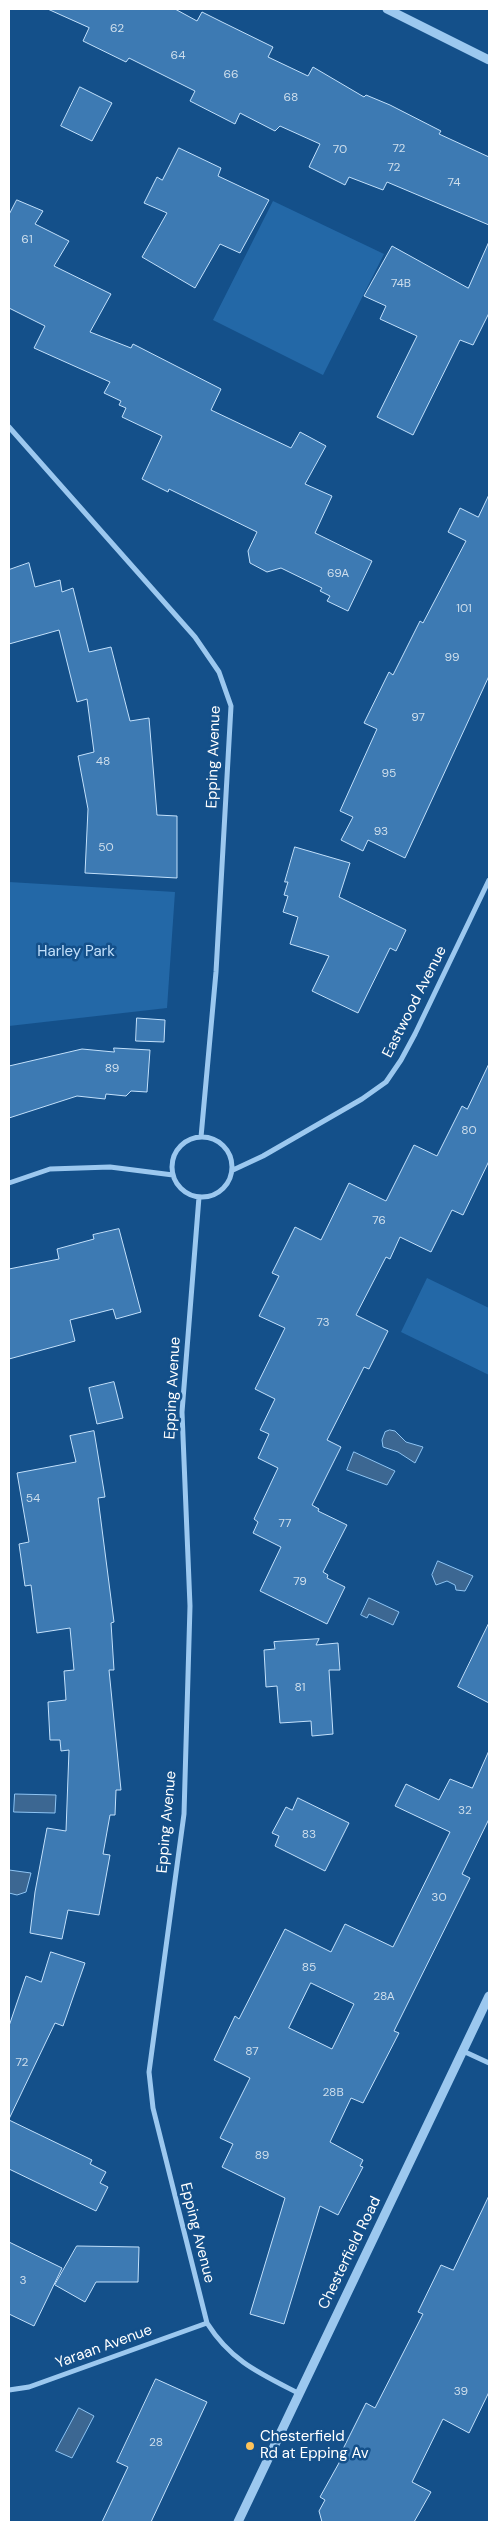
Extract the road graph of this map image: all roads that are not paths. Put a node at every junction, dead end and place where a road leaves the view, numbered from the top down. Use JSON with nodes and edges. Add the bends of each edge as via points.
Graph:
{"nodes":[{"id":1,"x":387,"y":9,"type":"edge"},
{"id":2,"x":489,"y":60,"type":"edge"},
{"id":3,"x":9,"y":427,"type":"edge"},
{"id":4,"x":489,"y":880,"type":"edge"},
{"id":5,"x":201,"y":1137,"type":"junction"},
{"id":6,"x":233,"y":1170,"type":"junction"},
{"id":7,"x":173,"y":1174,"type":"junction"},
{"id":8,"x":9,"y":1183,"type":"edge"},
{"id":9,"x":199,"y":1197,"type":"junction"},
{"id":10,"x":489,"y":1996,"type":"edge"},
{"id":11,"x":463,"y":2051,"type":"junction"},
{"id":12,"x":489,"y":2063,"type":"edge"},
{"id":13,"x":207,"y":2323,"type":"junction"},
{"id":14,"x":9,"y":2390,"type":"edge"},
{"id":15,"x":298,"y":2393,"type":"junction"},
{"id":16,"x":238,"y":2522,"type":"edge"}],
"edges":[{"from":1,"to":2,"type":"street"},
{"from":3,"to":5,"type":"street","name":"Epping Avenue","via":[[195,637],[219,672],[231,706],[216,972]]},
{"from":4,"to":6,"type":"street","name":"Eastwood Avenue","via":[[410,1043],[386,1082],[362,1100]]},
{"from":5,"to":6,"type":"street","via":[[221,1142],[232,1160]]},
{"from":5,"to":7,"type":"street","via":[[192,1138],[178,1149]]},
{"from":6,"to":9,"type":"street","via":[[230,1180],[217,1194]]},
{"from":7,"to":8,"type":"street","via":[[110,1167],[50,1169]]},
{"from":7,"to":9,"type":"street","via":[[182,1190]]},
{"from":9,"to":13,"type":"street","name":"Epping Avenue","via":[[182,1412],[190,1606],[184,1814],[149,2072],[153,2108]]},
{"from":10,"to":11,"type":"street","name":"Chesterfield Road"},
{"from":11,"to":12,"type":"street"},
{"from":11,"to":15,"type":"street","name":"Chesterfield Road"},
{"from":13,"to":14,"type":"street","name":"Yaraan Avenue","via":[[29,2387]]},
{"from":13,"to":15,"type":"street","name":"Epping Avenue","via":[[219,2342],[236,2359]]},
{"from":15,"to":16,"type":"street","name":"Chesterfield Road"}]}
